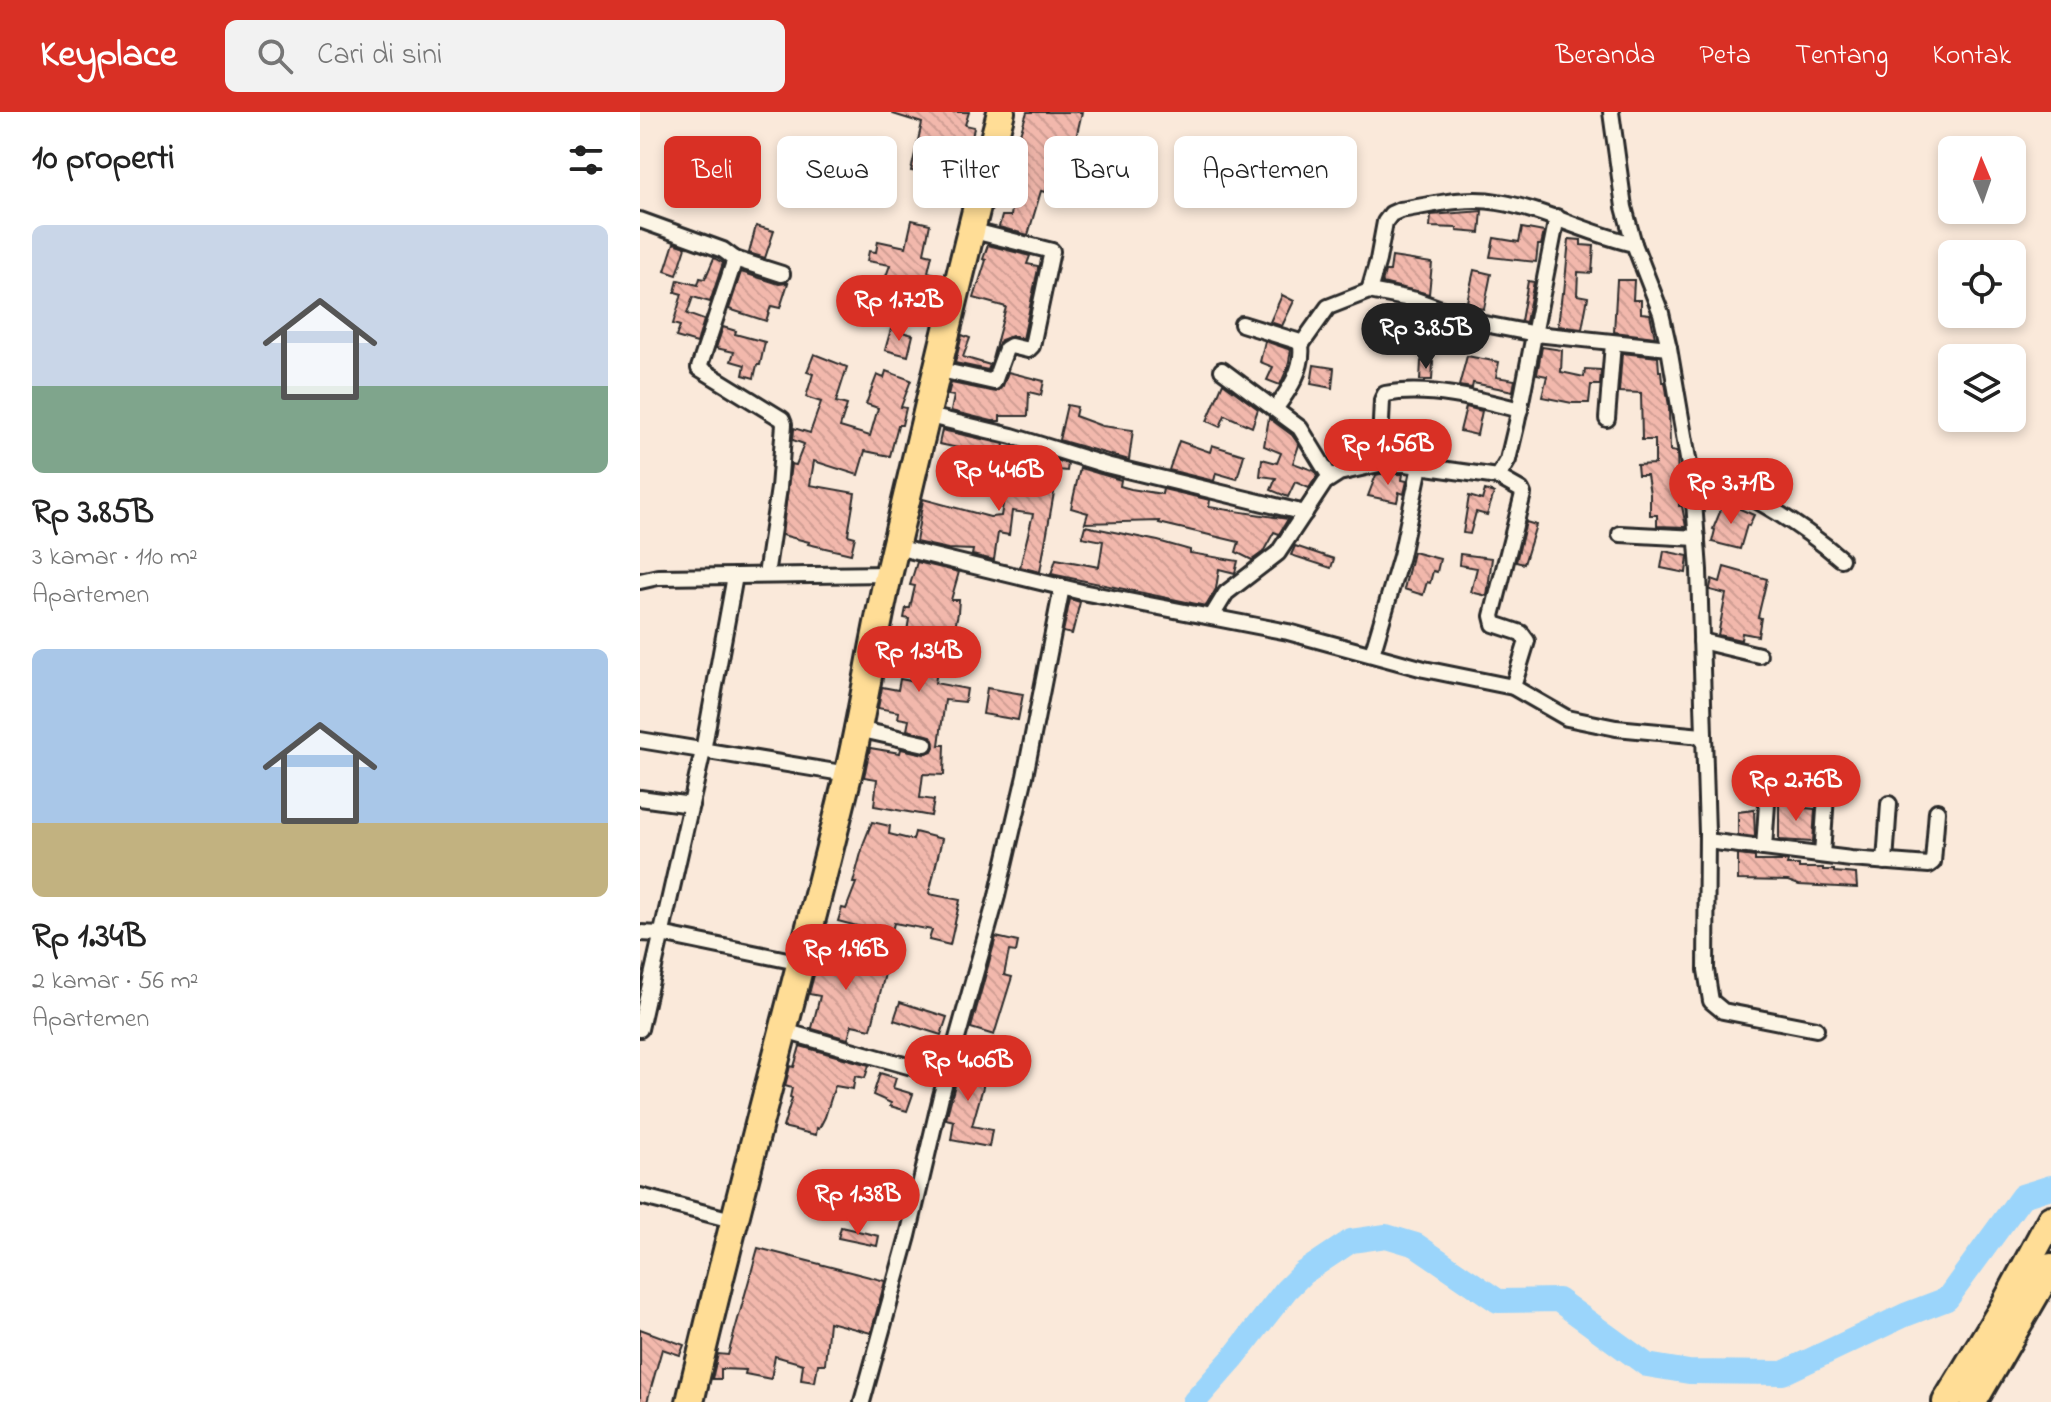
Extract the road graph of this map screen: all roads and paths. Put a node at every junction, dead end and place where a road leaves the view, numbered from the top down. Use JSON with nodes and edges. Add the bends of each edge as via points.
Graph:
{"nodes":[{"id":1,"x":1001,"y":112,"type":"edge"},
{"id":2,"x":1611,"y":112,"type":"edge"},
{"id":3,"x":1557,"y":217,"type":"junction"},
{"id":4,"x":640,"y":220,"type":"edge"},
{"id":5,"x":970,"y":230,"type":"junction"},
{"id":6,"x":1634,"y":244,"type":"junction"},
{"id":7,"x":735,"y":259,"type":"junction"},
{"id":8,"x":782,"y":274,"type":"dead end"},
{"id":9,"x":1369,"y":291,"type":"junction"},
{"id":10,"x":1242,"y":324,"type":"dead end"},
{"id":11,"x":1536,"y":334,"type":"junction"},
{"id":12,"x":1613,"y":343,"type":"junction"},
{"id":13,"x":1301,"y":345,"type":"junction"},
{"id":14,"x":1669,"y":348,"type":"junction"},
{"id":15,"x":936,"y":369,"type":"junction"},
{"id":16,"x":1222,"y":370,"type":"dead end"},
{"id":17,"x":1276,"y":408,"type":"junction"},
{"id":18,"x":1520,"y":410,"type":"junction"},
{"id":19,"x":925,"y":415,"type":"junction"},
{"id":20,"x":1607,"y":419,"type":"dead end"},
{"id":21,"x":1379,"y":464,"type":"junction"},
{"id":22,"x":1420,"y":466,"type":"junction"},
{"id":23,"x":1689,"y":467,"type":"junction"},
{"id":24,"x":1330,"y":477,"type":"junction"},
{"id":25,"x":1498,"y":477,"type":"junction"},
{"id":26,"x":1305,"y":513,"type":"junction"},
{"id":27,"x":1620,"y":534,"type":"dead end"},
{"id":28,"x":1697,"y":538,"type":"junction"},
{"id":29,"x":896,"y":547,"type":"junction"},
{"id":30,"x":1841,"y":559,"type":"dead end"},
{"id":31,"x":889,"y":574,"type":"junction"},
{"id":32,"x":766,"y":575,"type":"junction"},
{"id":33,"x":735,"y":576,"type":"junction"},
{"id":34,"x":640,"y":581,"type":"edge"},
{"id":35,"x":1062,"y":587,"type":"junction"},
{"id":36,"x":1212,"y":616,"type":"junction"},
{"id":37,"x":1701,"y":641,"type":"junction"},
{"id":38,"x":1372,"y":654,"type":"junction"},
{"id":39,"x":1759,"y":655,"type":"dead end"},
{"id":40,"x":1513,"y":687,"type":"junction"},
{"id":41,"x":858,"y":729,"type":"junction"},
{"id":42,"x":1702,"y":736,"type":"junction"},
{"id":43,"x":640,"y":740,"type":"edge"},
{"id":44,"x":925,"y":744,"type":"dead end"},
{"id":45,"x":703,"y":751,"type":"junction"},
{"id":46,"x":848,"y":774,"type":"junction"},
{"id":47,"x":1768,"y":789,"type":"dead end"},
{"id":48,"x":1826,"y":795,"type":"dead end"},
{"id":49,"x":640,"y":798,"type":"edge"},
{"id":50,"x":1889,"y":804,"type":"dead end"},
{"id":51,"x":691,"y":805,"type":"junction"},
{"id":52,"x":1937,"y":811,"type":"dead end"},
{"id":53,"x":1707,"y":841,"type":"junction"},
{"id":54,"x":1764,"y":848,"type":"junction"},
{"id":55,"x":1822,"y":855,"type":"junction"},
{"id":56,"x":1885,"y":862,"type":"junction"},
{"id":57,"x":640,"y":933,"type":"edge"},
{"id":58,"x":661,"y":934,"type":"junction"},
{"id":59,"x":802,"y":963,"type":"junction"},
{"id":60,"x":640,"y":1029,"type":"edge"},
{"id":61,"x":1816,"y":1029,"type":"dead end"},
{"id":62,"x":784,"y":1031,"type":"junction"},
{"id":63,"x":947,"y":1077,"type":"junction"},
{"id":64,"x":640,"y":1196,"type":"edge"},
{"id":65,"x":2051,"y":1219,"type":"edge"},
{"id":66,"x":732,"y":1220,"type":"junction"},
{"id":67,"x":2051,"y":1267,"type":"edge"},
{"id":68,"x":690,"y":1402,"type":"edge"},
{"id":69,"x":862,"y":1402,"type":"edge"},
{"id":70,"x":1946,"y":1402,"type":"edge"},
{"id":71,"x":1973,"y":1402,"type":"edge"}],
"edges":[{"from":1,"to":5,"type":"highway"},
{"from":2,"to":6,"type":"street"},
{"from":3,"to":6,"type":"street"},
{"from":3,"to":9,"type":"street","via":[[1496,201],[1400,210],[1385,222]]},
{"from":3,"to":11,"type":"street"},
{"from":4,"to":7,"type":"street"},
{"from":5,"to":15,"type":"highway"},
{"from":5,"to":15,"type":"street","via":[[1052,251],[1032,346],[1006,349],[994,382]]},
{"from":6,"to":14,"type":"street"},
{"from":7,"to":8,"type":"street"},
{"from":7,"to":32,"type":"street","via":[[699,368],[782,419],[784,445]]},
{"from":9,"to":11,"type":"street","via":[[1416,300],[1469,321]]},
{"from":9,"to":13,"type":"street","via":[[1328,307]]},
{"from":10,"to":13,"type":"street"},
{"from":11,"to":12,"type":"street"},
{"from":11,"to":18,"type":"street"},
{"from":12,"to":14,"type":"street"},
{"from":12,"to":20,"type":"street"},
{"from":13,"to":17,"type":"street","via":[[1295,378]]},
{"from":14,"to":23,"type":"street"},
{"from":15,"to":19,"type":"highway"},
{"from":16,"to":17,"type":"street"},
{"from":17,"to":24,"type":"street","via":[[1300,428]]},
{"from":18,"to":21,"type":"street","via":[[1456,397],[1385,394]]},
{"from":18,"to":25,"type":"street","via":[[1508,460]]},
{"from":19,"to":26,"type":"street"},
{"from":19,"to":29,"type":"highway"},
{"from":21,"to":22,"type":"street"},
{"from":21,"to":24,"type":"street"},
{"from":22,"to":25,"type":"street"},
{"from":22,"to":38,"type":"street"},
{"from":23,"to":28,"type":"street"},
{"from":23,"to":30,"type":"street","via":[[1771,507]]},
{"from":24,"to":26,"type":"street"},
{"from":25,"to":40,"type":"street","via":[[1523,494],[1492,616],[1494,624],[1521,633],[1527,641]]},
{"from":26,"to":36,"type":"street","via":[[1278,553],[1226,593]]},
{"from":27,"to":28,"type":"street"},
{"from":28,"to":37,"type":"street"},
{"from":29,"to":31,"type":"highway"},
{"from":29,"to":35,"type":"street"},
{"from":31,"to":32,"type":"street"},
{"from":31,"to":41,"type":"highway"},
{"from":32,"to":33,"type":"street"},
{"from":33,"to":34,"type":"street"},
{"from":33,"to":45,"type":"street"},
{"from":35,"to":36,"type":"street"},
{"from":35,"to":63,"type":"street","via":[[1025,776]]},
{"from":36,"to":38,"type":"street"},
{"from":37,"to":39,"type":"street"},
{"from":37,"to":42,"type":"street"},
{"from":38,"to":40,"type":"street"},
{"from":40,"to":42,"type":"street","via":[[1567,718]]},
{"from":41,"to":44,"type":"street"},
{"from":41,"to":46,"type":"highway"},
{"from":42,"to":53,"type":"street"},
{"from":43,"to":45,"type":"street"},
{"from":45,"to":46,"type":"street"},
{"from":45,"to":51,"type":"street"},
{"from":46,"to":59,"type":"highway"},
{"from":47,"to":54,"type":"street"},
{"from":48,"to":55,"type":"street"},
{"from":49,"to":51,"type":"street"},
{"from":50,"to":56,"type":"street"},
{"from":51,"to":58,"type":"street"},
{"from":52,"to":56,"type":"street","via":[[1931,864]]},
{"from":53,"to":54,"type":"street"},
{"from":53,"to":61,"type":"street","via":[[1706,970],[1711,1001],[1723,1011]]},
{"from":54,"to":55,"type":"street"},
{"from":55,"to":56,"type":"street"},
{"from":57,"to":58,"type":"street"},
{"from":58,"to":59,"type":"street"},
{"from":58,"to":60,"type":"street"},
{"from":59,"to":62,"type":"highway"},
{"from":62,"to":63,"type":"street"},
{"from":62,"to":66,"type":"highway"},
{"from":63,"to":69,"type":"street"},
{"from":64,"to":66,"type":"street"},
{"from":65,"to":70,"type":"highway"},
{"from":66,"to":68,"type":"highway"},
{"from":67,"to":71,"type":"highway"}]}
